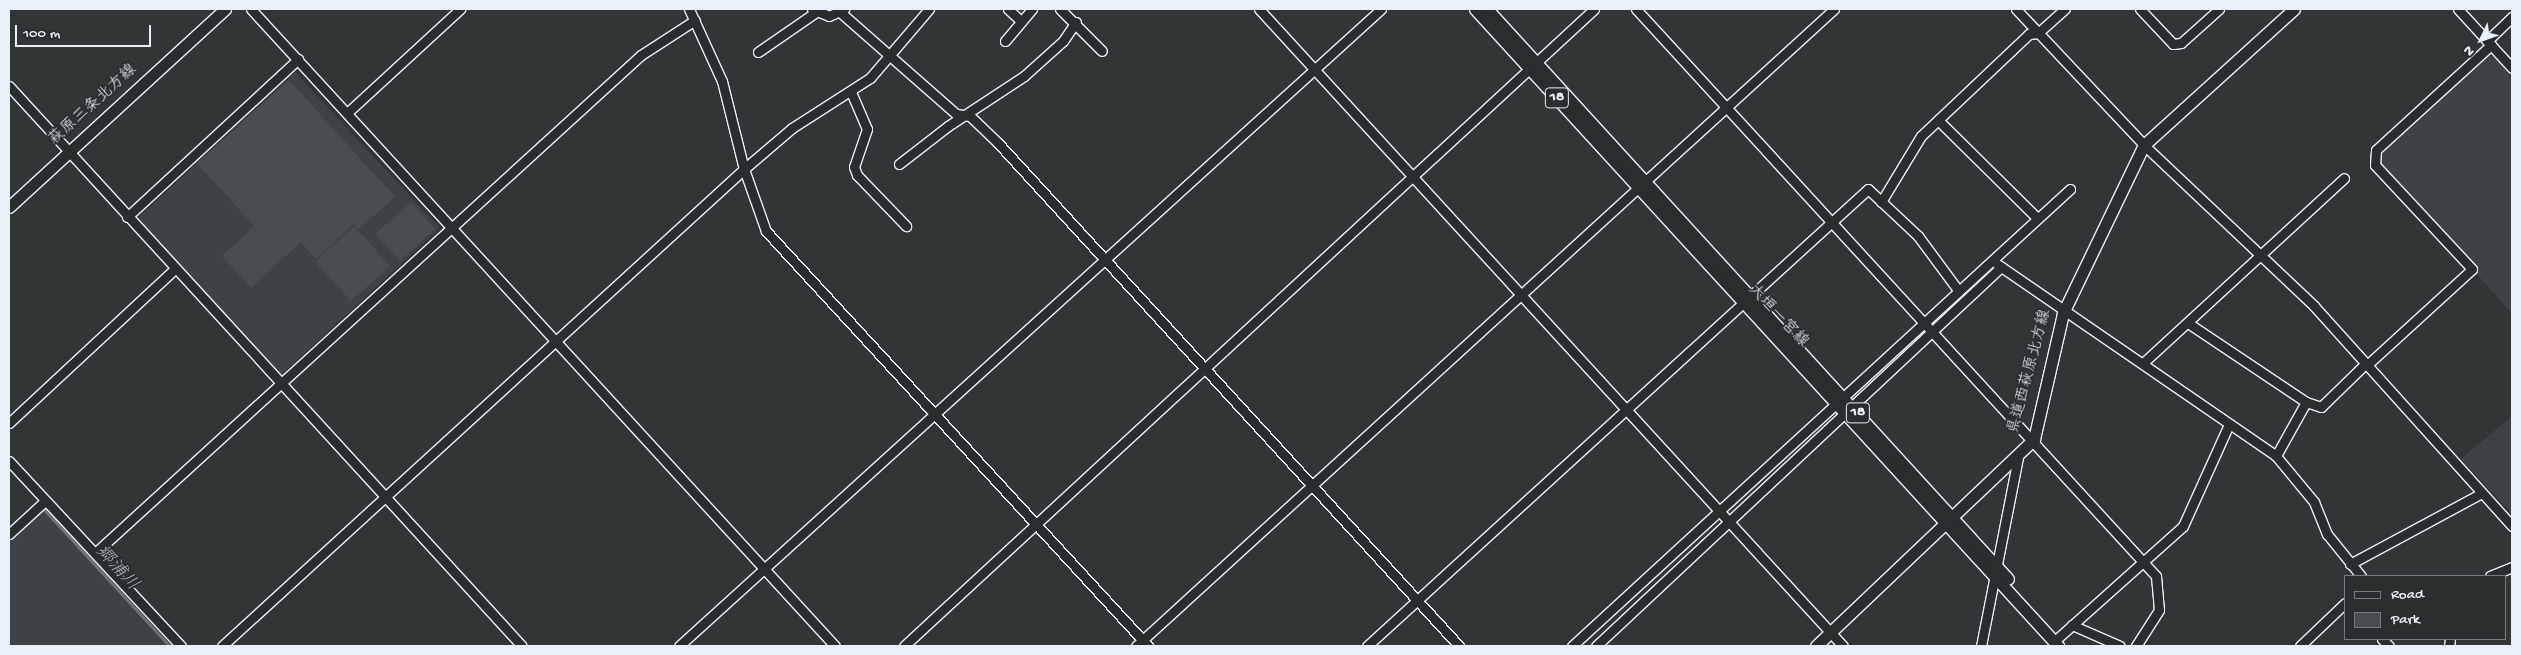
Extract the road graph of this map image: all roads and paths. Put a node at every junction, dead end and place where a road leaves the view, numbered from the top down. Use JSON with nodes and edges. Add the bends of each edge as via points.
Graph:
{"nodes":[{"id":1,"x":225,"y":9,"type":"edge"},
{"id":2,"x":251,"y":9,"type":"edge"},
{"id":3,"x":460,"y":9,"type":"edge"},
{"id":4,"x":689,"y":9,"type":"edge"},
{"id":5,"x":928,"y":9,"type":"edge"},
{"id":6,"x":1008,"y":9,"type":"edge"},
{"id":7,"x":1032,"y":9,"type":"edge"},
{"id":8,"x":1060,"y":9,"type":"edge"},
{"id":9,"x":1258,"y":9,"type":"edge"},
{"id":10,"x":1381,"y":9,"type":"edge"},
{"id":11,"x":1475,"y":9,"type":"edge"},
{"id":12,"x":1487,"y":9,"type":"edge"},
{"id":13,"x":1594,"y":9,"type":"edge"},
{"id":14,"x":1636,"y":9,"type":"edge"},
{"id":15,"x":1834,"y":9,"type":"edge"},
{"id":16,"x":2016,"y":9,"type":"edge"},
{"id":17,"x":2065,"y":9,"type":"edge"},
{"id":18,"x":2140,"y":9,"type":"edge"},
{"id":19,"x":2219,"y":9,"type":"edge"},
{"id":20,"x":2294,"y":9,"type":"edge"},
{"id":21,"x":2458,"y":9,"type":"edge"},
{"id":22,"x":814,"y":10,"type":"edge"},
{"id":23,"x":842,"y":10,"type":"edge"},
{"id":24,"x":2512,"y":17,"type":"edge"},
{"id":25,"x":695,"y":20,"type":"junction"},
{"id":26,"x":1020,"y":21,"type":"junction"},
{"id":27,"x":1076,"y":22,"type":"junction"},
{"id":28,"x":2038,"y":33,"type":"junction"},
{"id":29,"x":1005,"y":41,"type":"dead end"},
{"id":30,"x":2489,"y":43,"type":"junction"},
{"id":31,"x":1102,"y":51,"type":"dead end"},
{"id":32,"x":758,"y":52,"type":"dead end"},
{"id":33,"x":888,"y":58,"type":"junction"},
{"id":34,"x":298,"y":59,"type":"junction"},
{"id":35,"x":1532,"y":64,"type":"junction"},
{"id":36,"x":2512,"y":68,"type":"edge"},
{"id":37,"x":1312,"y":69,"type":"junction"},
{"id":38,"x":9,"y":86,"type":"edge"},
{"id":39,"x":851,"y":92,"type":"junction"},
{"id":40,"x":1727,"y":107,"type":"junction"},
{"id":41,"x":347,"y":113,"type":"junction"},
{"id":42,"x":964,"y":115,"type":"junction"},
{"id":43,"x":1938,"y":120,"type":"junction"},
{"id":44,"x":2144,"y":145,"type":"junction"},
{"id":45,"x":69,"y":151,"type":"junction"},
{"id":46,"x":899,"y":164,"type":"dead end"},
{"id":47,"x":744,"y":169,"type":"junction"},
{"id":48,"x":1412,"y":176,"type":"junction"},
{"id":49,"x":2344,"y":178,"type":"dead end"},
{"id":50,"x":1642,"y":185,"type":"junction"},
{"id":51,"x":2070,"y":188,"type":"dead end"},
{"id":52,"x":1881,"y":202,"type":"junction"},
{"id":53,"x":9,"y":207,"type":"edge"},
{"id":54,"x":128,"y":216,"type":"junction"},
{"id":55,"x":2037,"y":218,"type":"junction"},
{"id":56,"x":1833,"y":223,"type":"junction"},
{"id":57,"x":450,"y":226,"type":"junction"},
{"id":58,"x":906,"y":226,"type":"dead end"},
{"id":59,"x":2260,"y":255,"type":"junction"},
{"id":60,"x":1103,"y":258,"type":"junction"},
{"id":61,"x":1991,"y":260,"type":"junction"},
{"id":62,"x":2001,"y":267,"type":"junction"},
{"id":63,"x":175,"y":269,"type":"junction"},
{"id":64,"x":1958,"y":290,"type":"junction"},
{"id":65,"x":1520,"y":295,"type":"junction"},
{"id":66,"x":1748,"y":302,"type":"junction"},
{"id":67,"x":2065,"y":309,"type":"junction"},
{"id":68,"x":1925,"y":321,"type":"junction"},
{"id":69,"x":2188,"y":323,"type":"junction"},
{"id":70,"x":1933,"y":330,"type":"junction"},
{"id":71,"x":556,"y":341,"type":"junction"},
{"id":72,"x":2143,"y":363,"type":"junction"},
{"id":73,"x":2366,"y":365,"type":"junction"},
{"id":74,"x":1206,"y":369,"type":"junction"},
{"id":75,"x":279,"y":382,"type":"junction"},
{"id":76,"x":1840,"y":400,"type":"junction"},
{"id":77,"x":2306,"y":402,"type":"junction"},
{"id":78,"x":1627,"y":409,"type":"junction"},
{"id":79,"x":1849,"y":411,"type":"junction"},
{"id":80,"x":934,"y":414,"type":"junction"},
{"id":81,"x":9,"y":423,"type":"edge"},
{"id":82,"x":2229,"y":424,"type":"junction"},
{"id":83,"x":2034,"y":439,"type":"junction"},
{"id":84,"x":2276,"y":456,"type":"junction"},
{"id":85,"x":2018,"y":457,"type":"junction"},
{"id":86,"x":9,"y":461,"type":"edge"},
{"id":87,"x":1314,"y":486,"type":"junction"},
{"id":88,"x":2482,"y":493,"type":"junction"},
{"id":89,"x":386,"y":497,"type":"junction"},
{"id":90,"x":45,"y":500,"type":"junction"},
{"id":91,"x":1719,"y":511,"type":"junction"},
{"id":92,"x":1949,"y":520,"type":"junction"},
{"id":93,"x":1728,"y":521,"type":"junction"},
{"id":94,"x":1036,"y":525,"type":"junction"},
{"id":95,"x":2512,"y":526,"type":"edge"},
{"id":96,"x":9,"y":534,"type":"edge"},
{"id":97,"x":95,"y":553,"type":"junction"},
{"id":98,"x":2143,"y":561,"type":"junction"},
{"id":99,"x":2350,"y":564,"type":"junction"},
{"id":100,"x":1996,"y":566,"type":"junction"},
{"id":101,"x":2512,"y":567,"type":"edge"},
{"id":102,"x":764,"y":568,"type":"junction"},
{"id":103,"x":2360,"y":575,"type":"edge"},
{"id":104,"x":2492,"y":575,"type":"edge"},
{"id":105,"x":1996,"y":578,"type":"junction"},
{"id":106,"x":1419,"y":600,"type":"junction"},
{"id":107,"x":2344,"y":604,"type":"edge"},
{"id":108,"x":2072,"y":625,"type":"junction"},
{"id":109,"x":1830,"y":633,"type":"junction"},
{"id":110,"x":2056,"y":643,"type":"edge"},
{"id":111,"x":1142,"y":644,"type":"edge"},
{"id":112,"x":181,"y":646,"type":"edge"},
{"id":113,"x":222,"y":646,"type":"edge"},
{"id":114,"x":522,"y":646,"type":"edge"},
{"id":115,"x":679,"y":646,"type":"edge"},
{"id":116,"x":836,"y":646,"type":"edge"},
{"id":117,"x":904,"y":646,"type":"edge"},
{"id":118,"x":1367,"y":646,"type":"edge"},
{"id":119,"x":1460,"y":646,"type":"edge"},
{"id":120,"x":1572,"y":646,"type":"edge"},
{"id":121,"x":1596,"y":646,"type":"edge"},
{"id":122,"x":1816,"y":646,"type":"edge"},
{"id":123,"x":1843,"y":646,"type":"edge"},
{"id":124,"x":1981,"y":646,"type":"edge"},
{"id":125,"x":2067,"y":646,"type":"edge"},
{"id":126,"x":2120,"y":646,"type":"edge"},
{"id":127,"x":2136,"y":646,"type":"edge"},
{"id":128,"x":2300,"y":646,"type":"edge"}],
"edges":[{"from":1,"to":45,"type":"main road","name":"萩原三条北方線"},
{"from":2,"to":34,"type":"street"},
{"from":3,"to":41,"type":"street"},
{"from":4,"to":25,"type":"street"},
{"from":5,"to":33,"type":"street"},
{"from":6,"to":26,"type":"street"},
{"from":7,"to":26,"type":"street"},
{"from":8,"to":27,"type":"street"},
{"from":9,"to":37,"type":"street"},
{"from":10,"to":37,"type":"street"},
{"from":11,"to":35,"type":"main road","name":"大垣一宮線","number":"18"},
{"from":12,"to":35,"type":"main road","name":"大垣一宮線","number":"18"},
{"from":13,"to":35,"type":"street"},
{"from":14,"to":40,"type":"street"},
{"from":15,"to":40,"type":"street"},
{"from":16,"to":28,"type":"street"},
{"from":17,"to":28,"type":"street"},
{"from":18,"to":19,"type":"street","via":[[2173,44],[2181,44]]},
{"from":20,"to":44,"type":"main road","name":"県道西萩原北方線"},
{"from":21,"to":30,"type":"street"},
{"from":22,"to":23,"type":"street","via":[[829,16]]},
{"from":22,"to":32,"type":"street"},
{"from":23,"to":33,"type":"street"},
{"from":24,"to":30,"type":"street"},
{"from":25,"to":47,"type":"street","via":[[722,81]]},
{"from":25,"to":57,"type":"street","via":[[641,54]]},
{"from":26,"to":29,"type":"street"},
{"from":27,"to":31,"type":"street"},
{"from":27,"to":42,"type":"street","via":[[1047,58]]},
{"from":28,"to":43,"type":"street","via":[[2029,34]]},
{"from":28,"to":44,"type":"street"},
{"from":30,"to":36,"type":"street"},
{"from":30,"to":73,"type":"street","via":[[2376,150],[2375,165],[2472,269]]},
{"from":33,"to":39,"type":"street"},
{"from":33,"to":42,"type":"street","via":[[925,83],[956,114]]},
{"from":34,"to":41,"type":"street"},
{"from":34,"to":54,"type":"street"},
{"from":35,"to":48,"type":"street"},
{"from":35,"to":50,"type":"main road","name":"大垣一宮線","number":"18"},
{"from":37,"to":48,"type":"street"},
{"from":37,"to":60,"type":"street"},
{"from":38,"to":45,"type":"street"},
{"from":39,"to":47,"type":"street","via":[[792,128]]},
{"from":39,"to":58,"type":"street","via":[[867,129],[854,167],[857,175]]},
{"from":40,"to":50,"type":"street"},
{"from":40,"to":56,"type":"street"},
{"from":41,"to":57,"type":"street"},
{"from":42,"to":46,"type":"street"},
{"from":42,"to":60,"type":"street","via":[[998,143]]},
{"from":43,"to":52,"type":"street","via":[[1912,146]]},
{"from":43,"to":55,"type":"street"},
{"from":44,"to":59,"type":"street"},
{"from":44,"to":67,"type":"main road","name":"県道西萩原北方線"},
{"from":45,"to":53,"type":"main road","name":"萩原三条北方線"},
{"from":45,"to":54,"type":"street"},
{"from":47,"to":71,"type":"street"},
{"from":47,"to":80,"type":"street","via":[[766,231]]},
{"from":48,"to":65,"type":"street"},
{"from":48,"to":74,"type":"street"},
{"from":49,"to":59,"type":"street"},
{"from":50,"to":65,"type":"street"},
{"from":50,"to":66,"type":"main road","name":"大垣一宮線","number":"18"},
{"from":51,"to":55,"type":"street"},
{"from":52,"to":56,"type":"street","via":[[1868,189]]},
{"from":52,"to":64,"type":"street","via":[[1918,236]]},
{"from":54,"to":63,"type":"street"},
{"from":55,"to":61,"type":"street"},
{"from":56,"to":66,"type":"street"},
{"from":56,"to":68,"type":"street"},
{"from":57,"to":71,"type":"street"},
{"from":57,"to":75,"type":"street"},
{"from":59,"to":69,"type":"street"},
{"from":59,"to":73,"type":"street"},
{"from":60,"to":74,"type":"street"},
{"from":60,"to":80,"type":"street"},
{"from":61,"to":62,"type":"street"},
{"from":61,"to":64,"type":"street"},
{"from":62,"to":67,"type":"street"},
{"from":62,"to":70,"type":"street"},
{"from":63,"to":75,"type":"street"},
{"from":63,"to":81,"type":"street"},
{"from":64,"to":68,"type":"street"},
{"from":65,"to":78,"type":"street"},
{"from":65,"to":87,"type":"street"},
{"from":66,"to":76,"type":"main road","name":"大垣一宮線","number":"18"},
{"from":66,"to":78,"type":"street"},
{"from":67,"to":72,"type":"street"},
{"from":67,"to":83,"type":"main road","name":"県道西萩原北方線"},
{"from":68,"to":70,"type":"street"},
{"from":68,"to":76,"type":"street"},
{"from":69,"to":72,"type":"street"},
{"from":69,"to":77,"type":"street"},
{"from":70,"to":79,"type":"street"},
{"from":70,"to":83,"type":"street"},
{"from":71,"to":89,"type":"street"},
{"from":71,"to":102,"type":"street"},
{"from":72,"to":82,"type":"street"},
{"from":73,"to":77,"type":"street","via":[[2321,407]]},
{"from":73,"to":88,"type":"street"},
{"from":74,"to":87,"type":"street"},
{"from":74,"to":94,"type":"street"},
{"from":75,"to":89,"type":"street"},
{"from":75,"to":97,"type":"street"},
{"from":76,"to":79,"type":"main road","name":"大垣一宮線","number":"18"},
{"from":76,"to":91,"type":"street"},
{"from":77,"to":84,"type":"street"},
{"from":78,"to":91,"type":"street"},
{"from":78,"to":106,"type":"street"},
{"from":79,"to":92,"type":"main road","name":"大垣一宮線","number":"18"},
{"from":79,"to":93,"type":"street"},
{"from":80,"to":94,"type":"street"},
{"from":80,"to":102,"type":"street"},
{"from":82,"to":84,"type":"street"},
{"from":82,"to":98,"type":"street","via":[[2183,526]]},
{"from":83,"to":85,"type":"main road","name":"県道西萩原北方線"},
{"from":83,"to":98,"type":"street"},
{"from":84,"to":99,"type":"street","via":[[2314,502],[2327,534]]},
{"from":85,"to":92,"type":"main road","name":"県道西萩原北方線"},
{"from":85,"to":100,"type":"street"},
{"from":86,"to":90,"type":"street"},
{"from":87,"to":106,"type":"street"},
{"from":87,"to":111,"type":"street"},
{"from":88,"to":95,"type":"street"},
{"from":88,"to":99,"type":"street"},
{"from":89,"to":113,"type":"street"},
{"from":89,"to":114,"type":"street"},
{"from":90,"to":96,"type":"street"},
{"from":90,"to":97,"type":"street"},
{"from":91,"to":93,"type":"street"},
{"from":91,"to":120,"type":"street"},
{"from":92,"to":100,"type":"main road","name":"大垣一宮線","number":"18"},
{"from":92,"to":105,"type":"main road","name":"大垣一宮線","number":"18"},
{"from":92,"to":109,"type":"main road","name":"県道西萩原北方線"},
{"from":93,"to":109,"type":"street"},
{"from":93,"to":121,"type":"street"},
{"from":94,"to":111,"type":"street"},
{"from":94,"to":117,"type":"street"},
{"from":97,"to":112,"type":"street"},
{"from":98,"to":108,"type":"street"},
{"from":98,"to":127,"type":"street","via":[[2156,576],[2159,610]]},
{"from":99,"to":103,"type":"street"},
{"from":100,"to":105,"type":"street"},
{"from":100,"to":110,"type":"main road","name":"大垣一宮線","number":"18"},
{"from":101,"to":104,"type":"street"},
{"from":102,"to":115,"type":"street"},
{"from":102,"to":116,"type":"street"},
{"from":105,"to":110,"type":"main road","name":"大垣一宮線","number":"18"},
{"from":105,"to":124,"type":"street"},
{"from":106,"to":118,"type":"street"},
{"from":106,"to":119,"type":"street"},
{"from":107,"to":128,"type":"street"},
{"from":108,"to":110,"type":"street"},
{"from":108,"to":126,"type":"street"},
{"from":109,"to":122,"type":"main road","name":"県道西萩原北方線"},
{"from":109,"to":123,"type":"street"},
{"from":110,"to":125,"type":"main road","name":"大垣一宮線","number":"18"}]}
